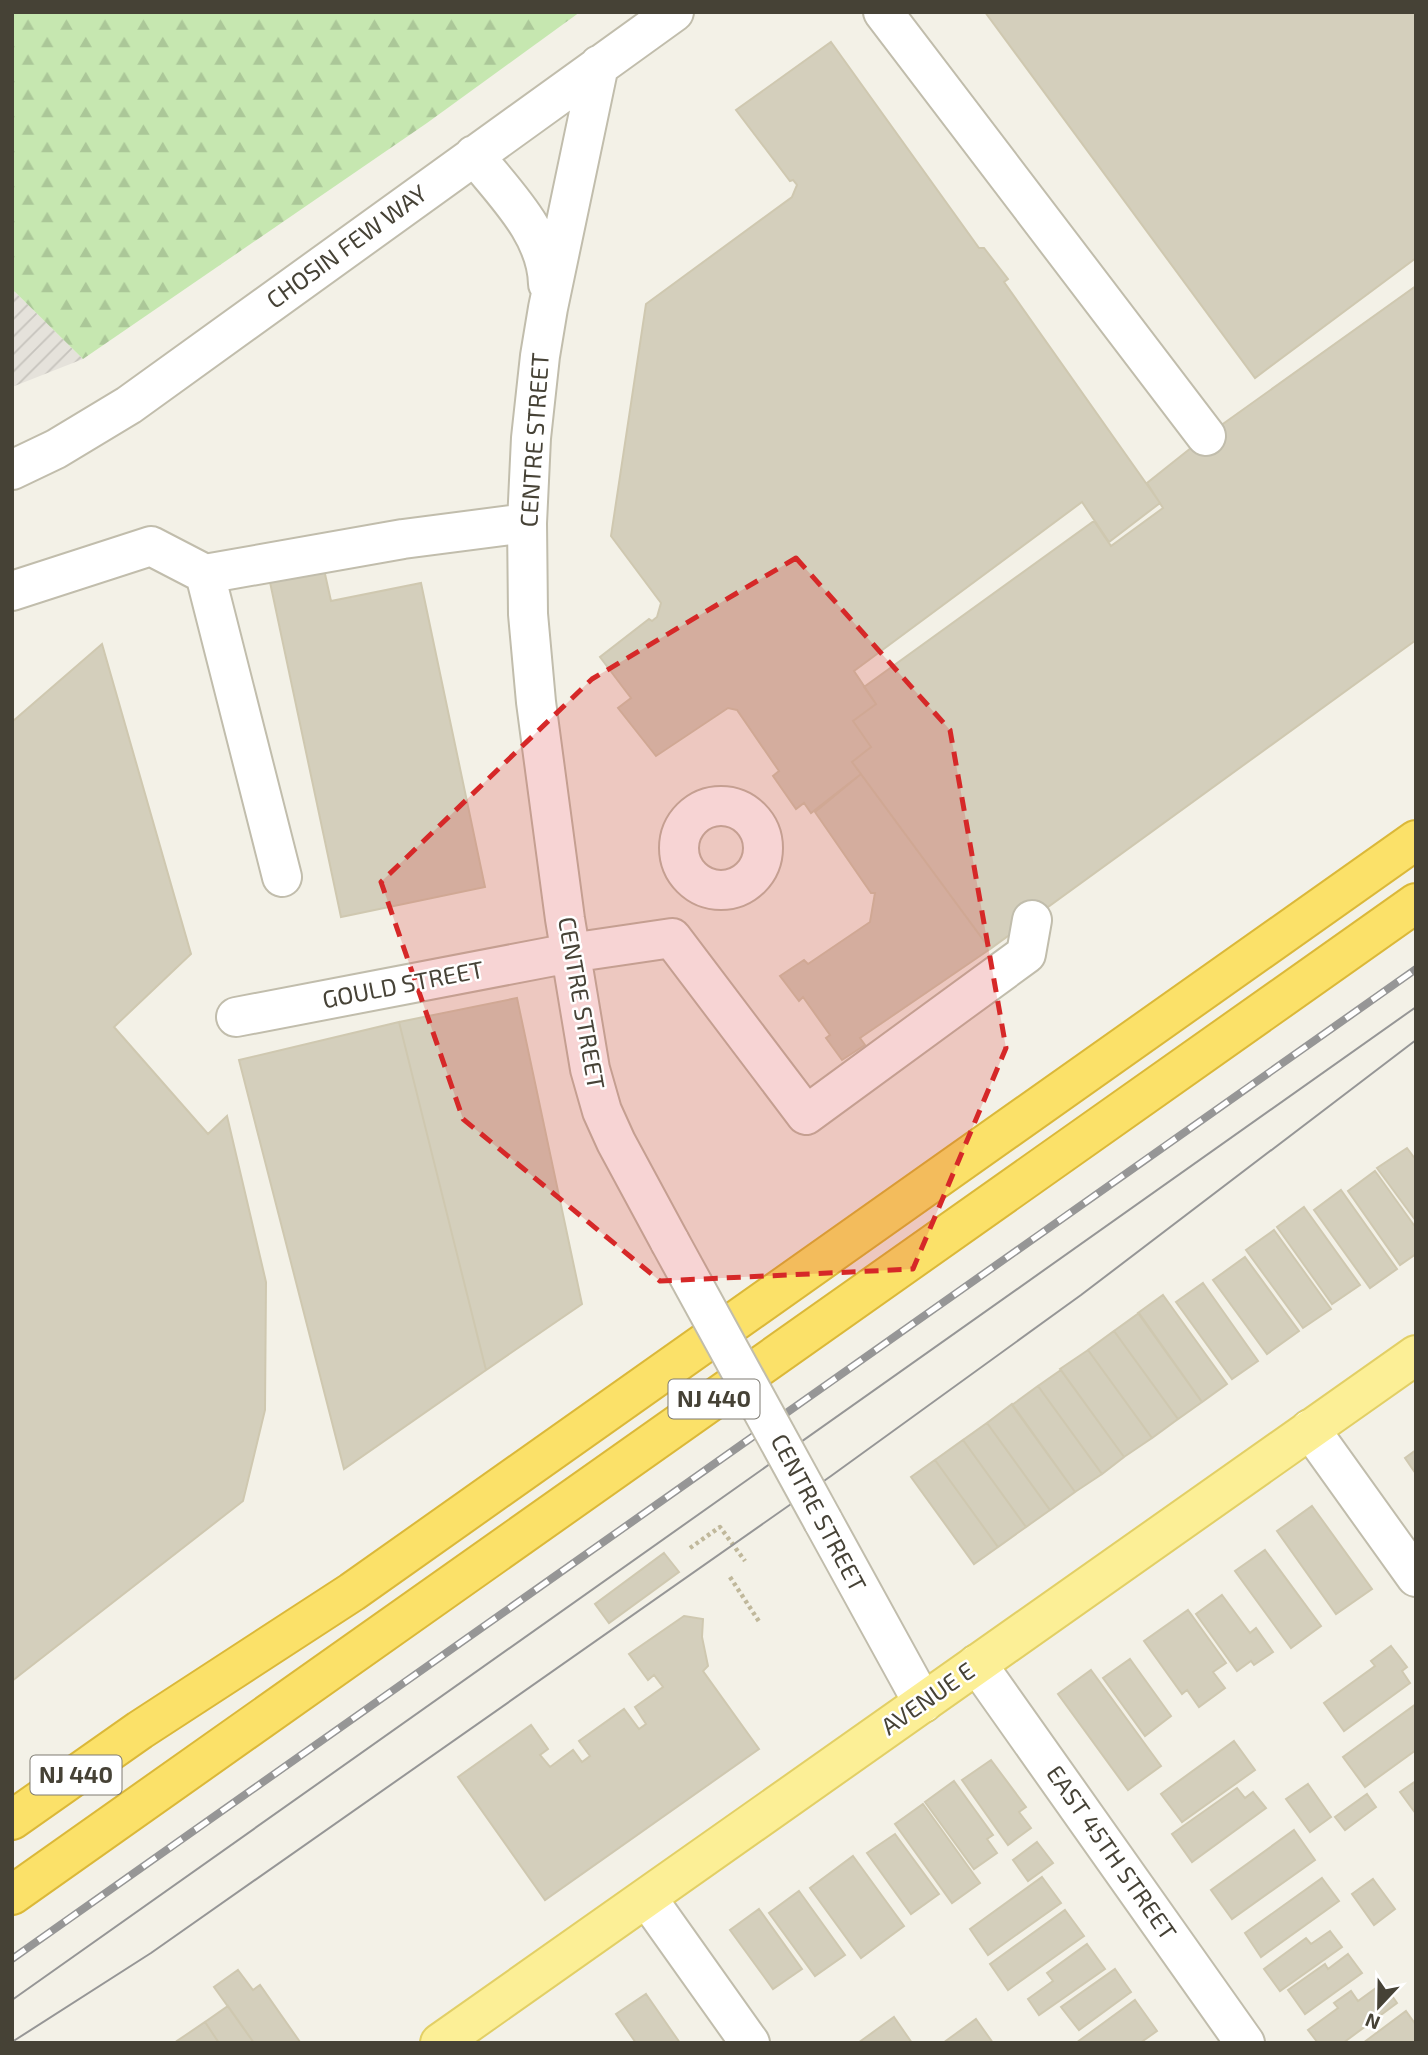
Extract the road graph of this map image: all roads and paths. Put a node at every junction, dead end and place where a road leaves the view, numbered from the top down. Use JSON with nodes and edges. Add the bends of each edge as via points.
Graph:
{"nodes":[{"id":1,"x":674,"y":12,"type":"edge"},
{"id":2,"x":883,"y":12,"type":"edge"},
{"id":3,"x":599,"y":65,"type":"junction"},
{"id":4,"x":474,"y":155,"type":"junction"},
{"id":5,"x":548,"y":308,"type":"junction"},
{"id":6,"x":1206,"y":436,"type":"dead end"},
{"id":7,"x":12,"y":470,"type":"edge"},
{"id":8,"x":527,"y":523,"type":"junction"},
{"id":9,"x":205,"y":574,"type":"junction"},
{"id":10,"x":12,"y":591,"type":"edge"},
{"id":11,"x":1416,"y":840,"type":"edge"},
{"id":12,"x":282,"y":877,"type":"dead end"},
{"id":13,"x":703,"y":886,"type":"dead end"},
{"id":14,"x":1416,"y":903,"type":"edge"},
{"id":15,"x":1032,"y":920,"type":"dead end"},
{"id":16,"x":672,"y":938,"type":"junction"},
{"id":17,"x":570,"y":953,"type":"junction"},
{"id":18,"x":236,"y":1017,"type":"dead end"},
{"id":19,"x":1416,"y":1354,"type":"edge"},
{"id":20,"x":1310,"y":1429,"type":"junction"},
{"id":21,"x":690,"y":1548,"type":"dead end"},
{"id":22,"x":745,"y":1561,"type":"dead end"},
{"id":23,"x":730,"y":1577,"type":"dead end"},
{"id":24,"x":1416,"y":1577,"type":"edge"},
{"id":25,"x":760,"y":1623,"type":"dead end"},
{"id":26,"x":977,"y":1664,"type":"junction"},
{"id":27,"x":923,"y":1703,"type":"junction"},
{"id":28,"x":12,"y":1820,"type":"edge"},
{"id":29,"x":12,"y":1895,"type":"edge"},
{"id":30,"x":646,"y":1898,"type":"junction"},
{"id":31,"x":440,"y":2043,"type":"edge"},
{"id":32,"x":750,"y":2043,"type":"edge"},
{"id":33,"x":1245,"y":2043,"type":"edge"}],
"edges":[{"from":1,"to":3,"type":"street","name":"CHOSIN FEW WAY"},
{"from":2,"to":6,"type":"street"},
{"from":3,"to":4,"type":"street","name":"CHOSIN FEW WAY"},
{"from":3,"to":5,"type":"street","name":"CENTRE STREET"},
{"from":4,"to":5,"type":"street","name":"CENTRE STREET","via":[[544,254]]},
{"from":4,"to":7,"type":"street","name":"CHOSIN FEW WAY","via":[[129,405]]},
{"from":5,"to":8,"type":"street","name":"CENTRE STREET","via":[[531,438]]},
{"from":8,"to":9,"type":"street","via":[[403,539]]},
{"from":8,"to":17,"type":"street","name":"CENTRE STREET","via":[[528,614],[536,702]]},
{"from":9,"to":10,"type":"street","via":[[151,546]]},
{"from":9,"to":12,"type":"street"},
{"from":11,"to":28,"type":"highway","number":"NJ 440","via":[[352,1591]]},
{"from":13,"to":16,"type":"street"},
{"from":14,"to":29,"type":"highway","number":"NJ 440"},
{"from":15,"to":16,"type":"street","via":[[1026,954],[806,1115]]},
{"from":16,"to":17,"type":"street","name":"GOULD STREET"},
{"from":17,"to":18,"type":"street","name":"GOULD STREET"},
{"from":17,"to":27,"type":"street","name":"CENTRE STREET","bridge":true,"via":[[590,1069],[616,1142]]},
{"from":19,"to":20,"type":"main road","name":"AVENUE E"},
{"from":20,"to":24,"type":"street"},
{"from":20,"to":26,"type":"main road","name":"AVENUE E"},
{"from":21,"to":22,"type":"path","via":[[720,1527]]},
{"from":23,"to":25,"type":"path"},
{"from":26,"to":27,"type":"main road","name":"AVENUE E"},
{"from":26,"to":33,"type":"street","name":"EAST 45TH STREET"},
{"from":27,"to":30,"type":"main road","name":"AVENUE E"},
{"from":30,"to":31,"type":"main road","name":"AVENUE E"},
{"from":30,"to":32,"type":"street"}]}
